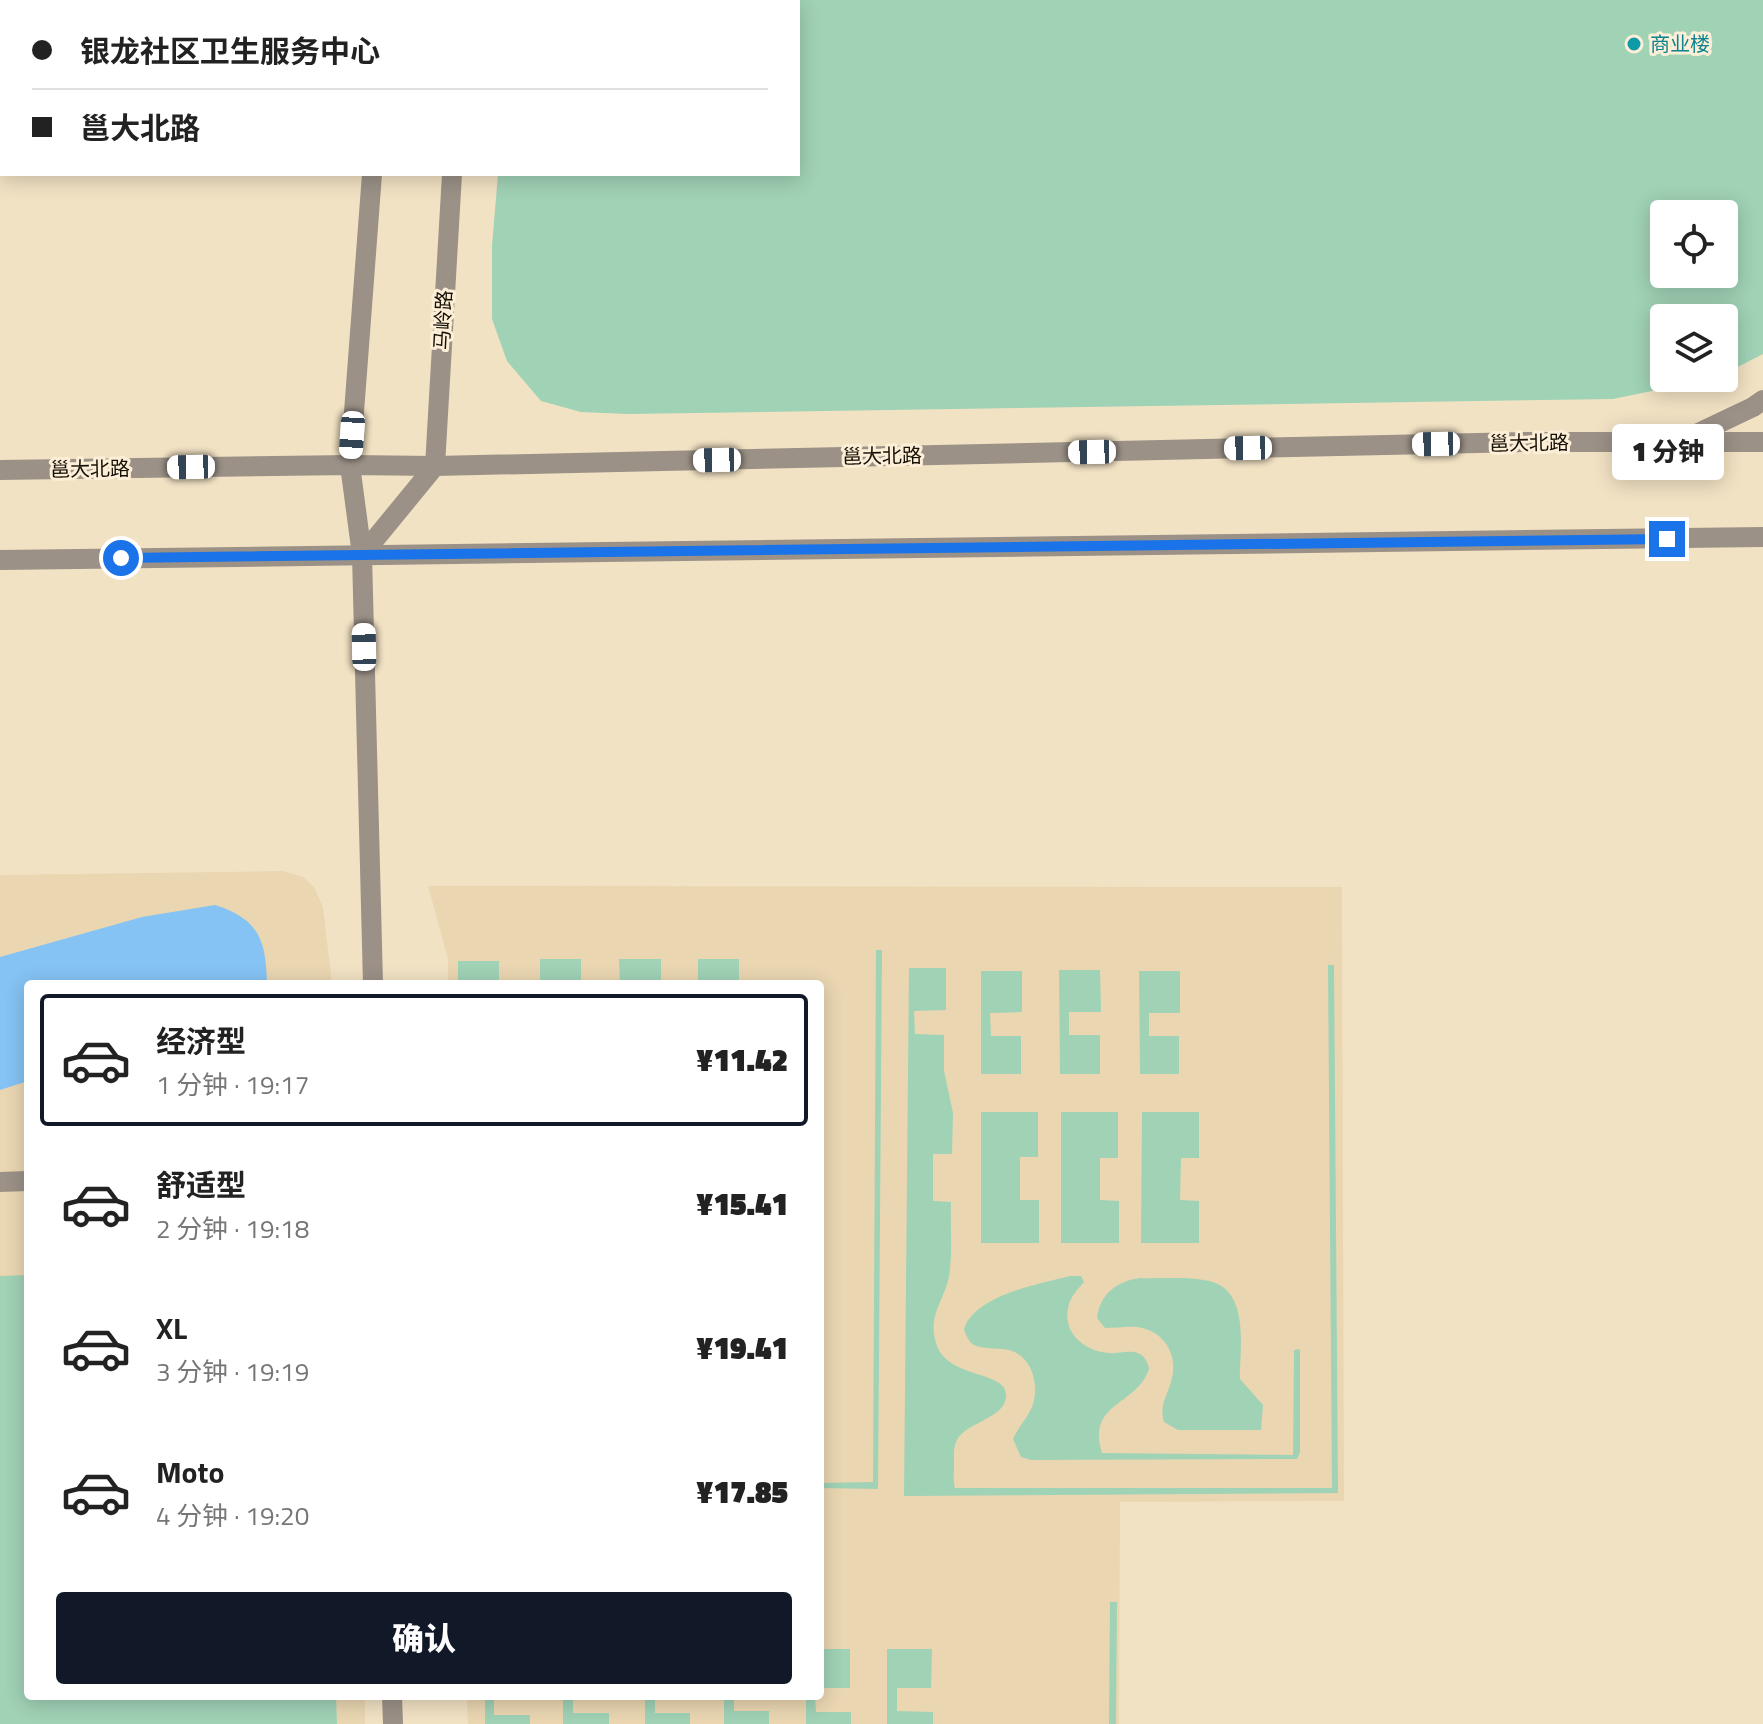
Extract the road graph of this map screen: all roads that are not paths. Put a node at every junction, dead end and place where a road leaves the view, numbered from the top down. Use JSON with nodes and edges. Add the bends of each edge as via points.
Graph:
{"nodes":[{"id":1,"x":372,"y":176,"type":"edge"},
{"id":2,"x":452,"y":176,"type":"edge"},
{"id":3,"x":1763,"y":400,"type":"edge"},
{"id":4,"x":1683,"y":440,"type":"junction"},
{"id":5,"x":1763,"y":442,"type":"edge"},
{"id":6,"x":350,"y":465,"type":"junction"},
{"id":7,"x":435,"y":466,"type":"junction"},
{"id":8,"x":0,"y":470,"type":"edge"},
{"id":9,"x":1763,"y":537,"type":"edge"},
{"id":10,"x":362,"y":555,"type":"junction"},
{"id":11,"x":0,"y":560,"type":"edge"},
{"id":12,"x":373,"y":980,"type":"edge"},
{"id":13,"x":24,"y":1181,"type":"edge"},
{"id":14,"x":0,"y":1182,"type":"edge"},
{"id":15,"x":392,"y":1700,"type":"edge"},
{"id":16,"x":393,"y":1724,"type":"edge"}],
"edges":[{"from":1,"to":6,"type":"street"},
{"from":2,"to":7,"type":"street","name":"马岭路"},
{"from":3,"to":4,"type":"street"},
{"from":4,"to":5,"type":"street","name":"邕大北路"},
{"from":4,"to":7,"type":"street","name":"邕大北路"},
{"from":6,"to":7,"type":"street","name":"邕大北路"},
{"from":6,"to":8,"type":"street","name":"邕大北路"},
{"from":6,"to":10,"type":"street"},
{"from":7,"to":10,"type":"street"},
{"from":9,"to":10,"type":"street"},
{"from":10,"to":11,"type":"street"},
{"from":10,"to":12,"type":"street"},
{"from":13,"to":14,"type":"street"},
{"from":15,"to":16,"type":"street"}]}
